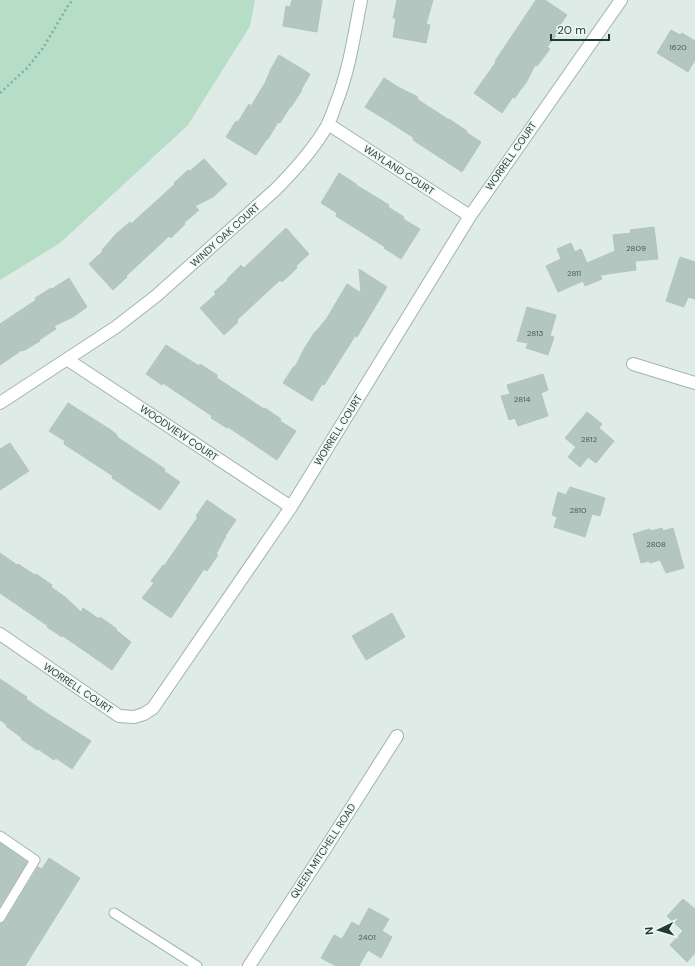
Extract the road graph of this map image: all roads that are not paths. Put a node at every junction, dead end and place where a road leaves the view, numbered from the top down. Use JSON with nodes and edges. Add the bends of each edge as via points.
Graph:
{"nodes":[{"id":1,"x":361,"y":0,"type":"edge"},
{"id":2,"x":621,"y":0,"type":"edge"},
{"id":3,"x":328,"y":124,"type":"junction"},
{"id":4,"x":470,"y":216,"type":"junction"},
{"id":5,"x":68,"y":360,"type":"junction"},
{"id":6,"x":633,"y":364,"type":"dead end"},
{"id":7,"x":695,"y":383,"type":"edge"},
{"id":8,"x":0,"y":403,"type":"edge"},
{"id":9,"x":291,"y":507,"type":"junction"},
{"id":10,"x":0,"y":634,"type":"edge"},
{"id":11,"x":396,"y":736,"type":"dead end"},
{"id":12,"x":0,"y":836,"type":"edge"},
{"id":13,"x":114,"y":913,"type":"dead end"},
{"id":14,"x":0,"y":918,"type":"edge"},
{"id":15,"x":197,"y":966,"type":"edge"},
{"id":16,"x":248,"y":966,"type":"edge"}],
"edges":[{"from":1,"to":3,"type":"street","name":"WINDY OAK COURT","via":[[350,58]]},
{"from":2,"to":4,"type":"street","name":"WORRELL COURT"},
{"from":3,"to":4,"type":"street","name":"WAYLAND COURT"},
{"from":3,"to":5,"type":"street","name":"WINDY OAK COURT","via":[[311,151],[275,190],[156,296],[116,328]]},
{"from":4,"to":9,"type":"street","name":"WORRELL COURT"},
{"from":5,"to":8,"type":"street","name":"WINDY OAK COURT"},
{"from":5,"to":9,"type":"street","name":"WOODVIEW COURT"},
{"from":6,"to":7,"type":"street"},
{"from":9,"to":10,"type":"street","name":"WORRELL COURT","via":[[153,708],[144,714],[119,716]]},
{"from":11,"to":16,"type":"street","name":"QUEEN MITCHELL ROAD"},
{"from":12,"to":14,"type":"lane","via":[[35,860]]},
{"from":13,"to":15,"type":"lane"}]}
